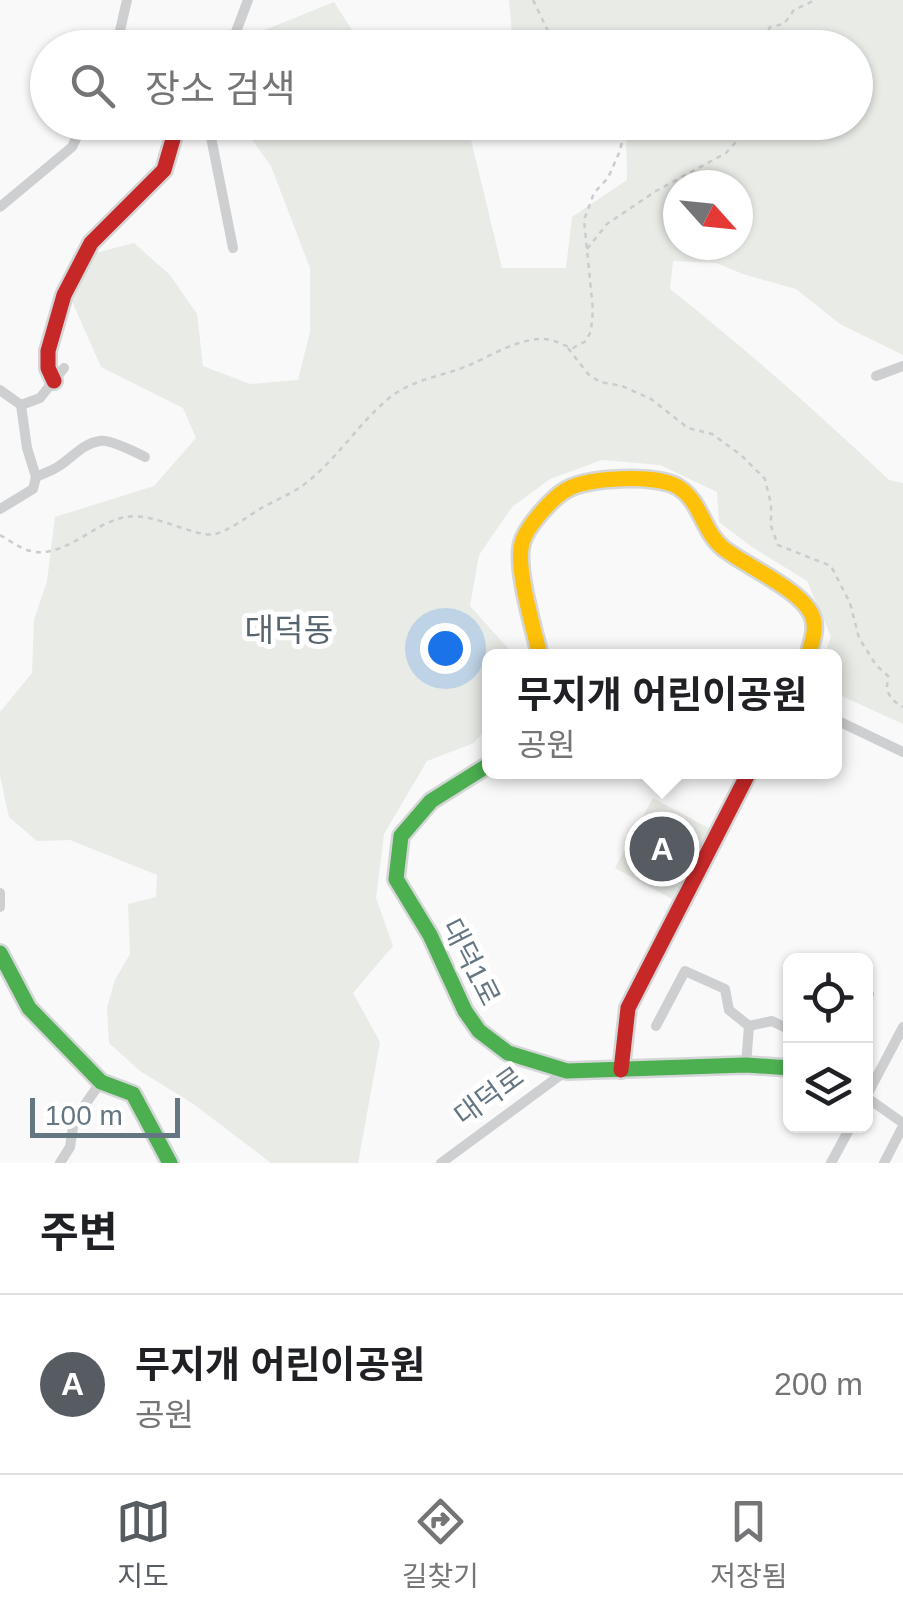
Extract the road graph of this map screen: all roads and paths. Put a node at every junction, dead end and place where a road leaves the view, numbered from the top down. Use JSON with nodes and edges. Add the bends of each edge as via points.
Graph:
{"nodes":[{"id":1,"x":126,"y":0,"type":"edge"},
{"id":2,"x":248,"y":0,"type":"edge"},
{"id":3,"x":533,"y":0,"type":"edge"},
{"id":4,"x":814,"y":0,"type":"edge"},
{"id":5,"x":120,"y":30,"type":"edge"},
{"id":6,"x":237,"y":30,"type":"edge"},
{"id":7,"x":547,"y":30,"type":"edge"},
{"id":8,"x":769,"y":30,"type":"edge"},
{"id":9,"x":75,"y":140,"type":"edge"},
{"id":10,"x":173,"y":140,"type":"edge"},
{"id":11,"x":212,"y":140,"type":"edge"},
{"id":12,"x":622,"y":140,"type":"edge"},
{"id":13,"x":738,"y":140,"type":"edge"},
{"id":14,"x":0,"y":207,"type":"edge"},
{"id":15,"x":233,"y":248,"type":"dead end"},
{"id":16,"x":586,"y":250,"type":"junction"},
{"id":17,"x":568,"y":347,"type":"junction"},
{"id":18,"x":903,"y":366,"type":"edge"},
{"id":19,"x":59,"y":375,"type":"joint"},
{"id":20,"x":876,"y":376,"type":"dead end"},
{"id":21,"x":0,"y":390,"type":"edge"},
{"id":22,"x":21,"y":406,"type":"junction"},
{"id":23,"x":145,"y":457,"type":"dead end"},
{"id":24,"x":36,"y":476,"type":"junction"},
{"id":25,"x":0,"y":509,"type":"edge"},
{"id":26,"x":0,"y":536,"type":"edge"},
{"id":27,"x":538,"y":649,"type":"edge"},
{"id":28,"x":810,"y":649,"type":"edge"},
{"id":29,"x":903,"y":707,"type":"edge"},
{"id":30,"x":842,"y":723,"type":"edge"},
{"id":31,"x":903,"y":752,"type":"edge"},
{"id":32,"x":482,"y":768,"type":"edge"},
{"id":33,"x":745,"y":779,"type":"edge"},
{"id":34,"x":0,"y":893,"type":"edge"},
{"id":35,"x":0,"y":907,"type":"edge"},
{"id":36,"x":0,"y":953,"type":"edge"},
{"id":37,"x":656,"y":1026,"type":"dead end"},
{"id":38,"x":749,"y":1026,"type":"junction"},
{"id":39,"x":783,"y":1027,"type":"edge"},
{"id":40,"x":903,"y":1028,"type":"edge"},
{"id":41,"x":746,"y":1065,"type":"junction"},
{"id":42,"x":783,"y":1068,"type":"edge"},
{"id":43,"x":567,"y":1070,"type":"junction"},
{"id":44,"x":621,"y":1070,"type":"junction"},
{"id":45,"x":101,"y":1082,"type":"junction"},
{"id":46,"x":873,"y":1084,"type":"edge"},
{"id":47,"x":873,"y":1102,"type":"edge"},
{"id":48,"x":903,"y":1124,"type":"edge"},
{"id":49,"x":847,"y":1133,"type":"edge"},
{"id":50,"x":60,"y":1163,"type":"edge"},
{"id":51,"x":170,"y":1163,"type":"edge"},
{"id":52,"x":440,"y":1163,"type":"edge"},
{"id":53,"x":831,"y":1163,"type":"edge"},
{"id":54,"x":884,"y":1163,"type":"edge"}],
"edges":[{"from":1,"to":5,"type":"street"},
{"from":2,"to":6,"type":"street"},
{"from":3,"to":7,"type":"path"},
{"from":4,"to":8,"type":"path"},
{"from":9,"to":14,"type":"street"},
{"from":10,"to":19,"type":"street","via":[[164,170],[91,243],[64,295],[48,352],[48,368]]},
{"from":11,"to":15,"type":"street"},
{"from":12,"to":16,"type":"path","via":[[584,220]]},
{"from":13,"to":16,"type":"path","via":[[608,224]]},
{"from":16,"to":17,"type":"path","via":[[591,332]]},
{"from":17,"to":26,"type":"path","via":[[535,340],[412,383],[379,407],[300,488],[216,534],[128,516],[45,552]]},
{"from":17,"to":29,"type":"path","via":[[588,374],[633,390],[688,428],[712,434],[765,479],[778,545],[831,566],[860,638],[888,676],[888,694]]},
{"from":18,"to":20,"type":"street"},
{"from":19,"to":22,"type":"street","via":[[40,398]]},
{"from":21,"to":22,"type":"street"},
{"from":22,"to":24,"type":"street"},
{"from":23,"to":24,"type":"street","via":[[99,441]]},
{"from":24,"to":25,"type":"street","via":[[34,489]]},
{"from":27,"to":28,"type":"street","via":[[522,577],[522,542],[543,509],[568,488],[637,477],[678,487],[699,508],[720,547],[792,593],[814,616]]},
{"from":30,"to":31,"type":"street"},
{"from":32,"to":43,"type":"street","name":"대덕1로","via":[[431,801],[402,836],[396,879],[478,1031],[508,1053]]},
{"from":33,"to":44,"type":"street","via":[[628,1008]]},
{"from":34,"to":35,"type":"street"},
{"from":36,"to":45,"type":"street","via":[[30,1008]]},
{"from":37,"to":38,"type":"street","via":[[685,971],[725,989],[729,1010]]},
{"from":38,"to":39,"type":"street"},
{"from":38,"to":41,"type":"street"},
{"from":40,"to":46,"type":"street"},
{"from":41,"to":42,"type":"street","name":"대덕1로"},
{"from":41,"to":44,"type":"street","name":"대덕1로"},
{"from":43,"to":44,"type":"street","name":"대덕1로"},
{"from":43,"to":52,"type":"street","name":"대덕로"},
{"from":45,"to":50,"type":"street","via":[[74,1120]]},
{"from":45,"to":51,"type":"street","via":[[133,1094]]},
{"from":47,"to":48,"type":"street"},
{"from":48,"to":54,"type":"street"},
{"from":49,"to":53,"type":"street"}]}
